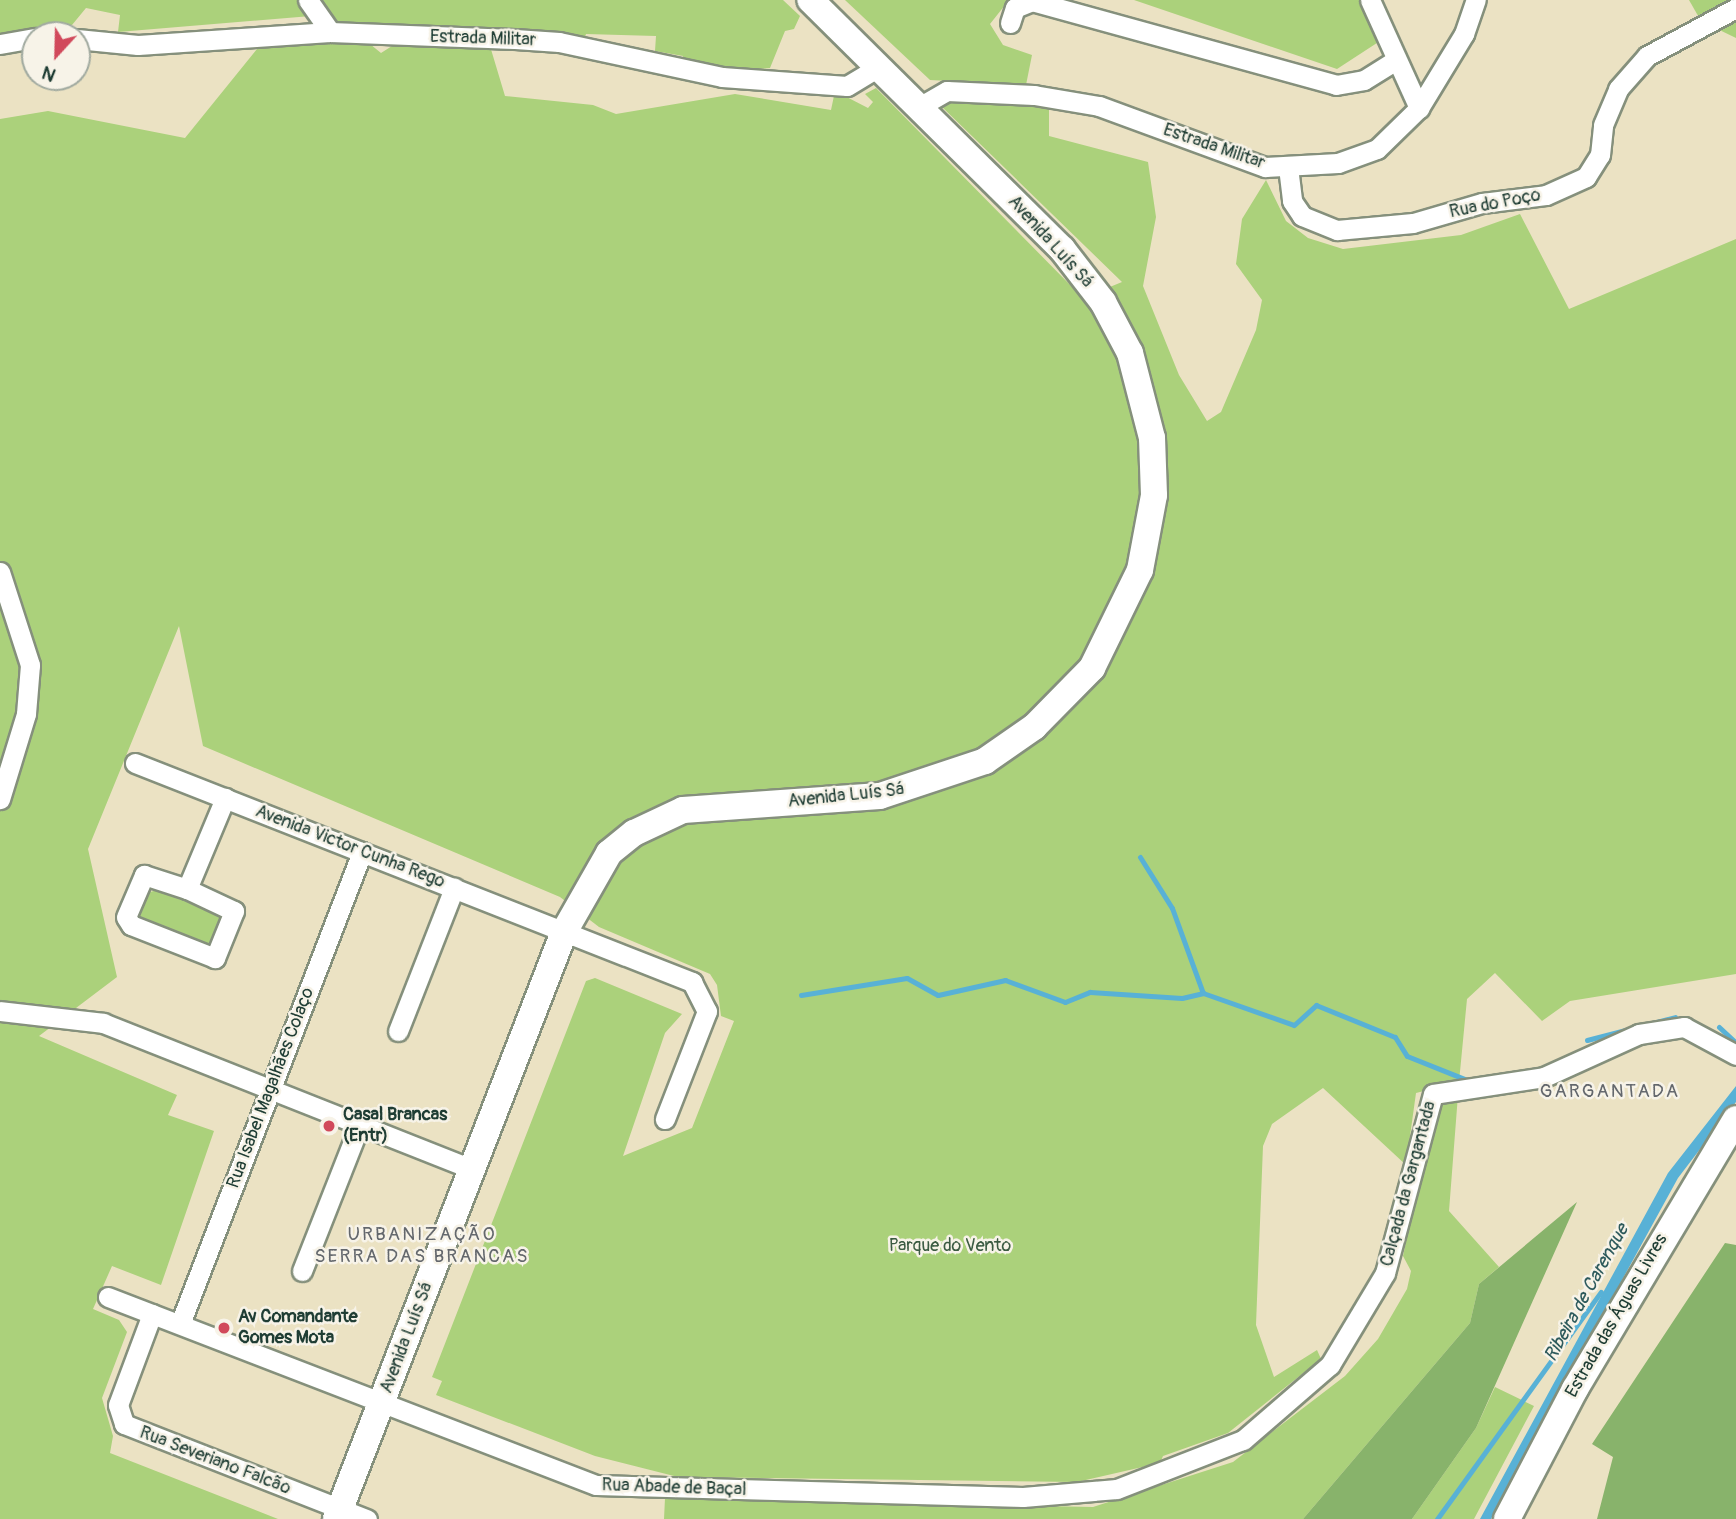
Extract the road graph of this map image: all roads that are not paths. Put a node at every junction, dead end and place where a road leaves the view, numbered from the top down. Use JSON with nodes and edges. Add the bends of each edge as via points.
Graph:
{"nodes":[{"id":1,"x":307,"y":0,"type":"edge"},
{"id":2,"x":810,"y":0,"type":"edge"},
{"id":3,"x":1370,"y":0,"type":"edge"},
{"id":4,"x":1476,"y":0,"type":"edge"},
{"id":5,"x":1736,"y":8,"type":"edge"},
{"id":6,"x":1010,"y":23,"type":"dead end"},
{"id":7,"x":330,"y":32,"type":"junction"},
{"id":8,"x":21,"y":40,"type":"edge"},
{"id":9,"x":91,"y":40,"type":"edge"},
{"id":10,"x":0,"y":44,"type":"edge"},
{"id":11,"x":1396,"y":60,"type":"junction"},
{"id":12,"x":879,"y":67,"type":"junction"},
{"id":13,"x":919,"y":107,"type":"junction"},
{"id":14,"x":1419,"y":108,"type":"junction"},
{"id":15,"x":1288,"y":167,"type":"junction"},
{"id":16,"x":0,"y":572,"type":"edge"},
{"id":17,"x":135,"y":763,"type":"dead end"},
{"id":18,"x":225,"y":798,"type":"junction"},
{"id":19,"x":0,"y":799,"type":"edge"},
{"id":20,"x":362,"y":852,"type":"junction"},
{"id":21,"x":454,"y":888,"type":"junction"},
{"id":22,"x":187,"y":889,"type":"junction"},
{"id":23,"x":564,"y":932,"type":"junction"},
{"id":24,"x":0,"y":1011,"type":"edge"},
{"id":25,"x":398,"y":1031,"type":"dead end"},
{"id":26,"x":1736,"y":1055,"type":"edge"},
{"id":27,"x":271,"y":1088,"type":"junction"},
{"id":28,"x":665,"y":1119,"type":"dead end"},
{"id":29,"x":1736,"y":1119,"type":"edge"},
{"id":30,"x":360,"y":1124,"type":"junction"},
{"id":31,"x":471,"y":1169,"type":"junction"},
{"id":32,"x":302,"y":1271,"type":"dead end"},
{"id":33,"x":108,"y":1297,"type":"dead end"},
{"id":34,"x":152,"y":1314,"type":"junction"},
{"id":35,"x":180,"y":1324,"type":"junction"},
{"id":36,"x":382,"y":1403,"type":"junction"},
{"id":37,"x":856,"y":1494,"type":"joint"},
{"id":38,"x":339,"y":1514,"type":"edge"},
{"id":39,"x":367,"y":1519,"type":"edge"},
{"id":40,"x":1507,"y":1519,"type":"edge"}],
"edges":[{"from":1,"to":7,"type":"street"},
{"from":2,"to":12,"type":"street","name":"Avenida Luís Sá"},
{"from":3,"to":11,"type":"street"},
{"from":4,"to":14,"type":"street","name":"Estrada Militar","via":[[1453,54]]},
{"from":5,"to":15,"type":"street","name":"Rua do Poço","via":[[1647,56],[1618,89],[1603,125],[1600,155],[1586,177],[1546,195],[1482,203],[1413,223],[1336,230],[1302,216],[1292,201]]},
{"from":6,"to":11,"type":"street","via":[[1015,8],[1032,1],[1336,85],[1364,80]]},
{"from":7,"to":9,"type":"street","name":"Estrada Militar","via":[[138,44]]},
{"from":7,"to":12,"type":"street","name":"Estrada Militar","via":[[559,42],[669,69],[841,86],[863,82]]},
{"from":8,"to":10,"type":"street"},
{"from":11,"to":14,"type":"street"},
{"from":12,"to":13,"type":"street","name":"Avenida Luís Sá"},
{"from":13,"to":15,"type":"street","name":"Estrada Militar","via":[[947,91],[1047,97],[1099,106],[1265,167]]},
{"from":13,"to":23,"type":"street","name":"Avenida Luís Sá","via":[[1082,273],[1130,354],[1147,407],[1154,470],[1148,539],[1130,600],[1092,668],[1061,704],[985,761],[880,796],[722,806],[657,820],[593,872]]},
{"from":14,"to":15,"type":"street","name":"Estrada Militar","via":[[1377,149],[1338,163]]},
{"from":16,"to":19,"type":"street","via":[[30,665],[26,714]]},
{"from":17,"to":18,"type":"street","name":"Avenida Victor Cunha Rego"},
{"from":18,"to":20,"type":"street","name":"Avenida Victor Cunha Rego"},
{"from":18,"to":22,"type":"street"},
{"from":20,"to":21,"type":"street","name":"Avenida Victor Cunha Rego"},
{"from":20,"to":27,"type":"street","name":"Rua Isabel Magalhães Colaço"},
{"from":21,"to":23,"type":"street","name":"Avenida Victor Cunha Rego"},
{"from":21,"to":25,"type":"street"},
{"from":22,"to":22,"type":"street","via":[[144,875],[126,920],[215,958],[234,911]]},
{"from":23,"to":28,"type":"street","name":"Avenida Victor Cunha Rego","via":[[692,982],[704,994],[707,1011]]},
{"from":23,"to":31,"type":"street","name":"Avenida Luís Sá"},
{"from":24,"to":27,"type":"street","via":[[103,1023]]},
{"from":26,"to":37,"type":"street","name":"Calçada da Gargantada","via":[[1684,1027],[1639,1034],[1544,1077],[1433,1094],[1385,1273],[1330,1365],[1242,1440],[1117,1489],[1023,1497]]},
{"from":27,"to":30,"type":"street"},
{"from":27,"to":35,"type":"street","name":"Rua Isabel Magalhães Colaço"},
{"from":29,"to":40,"type":"street","name":"Estrada das Águas Livres","via":[[1581,1377]]},
{"from":30,"to":31,"type":"street"},
{"from":30,"to":32,"type":"street"},
{"from":31,"to":36,"type":"street","name":"Avenida Luís Sá"},
{"from":33,"to":34,"type":"street","name":"Rua Abade de Baçal"},
{"from":34,"to":35,"type":"street","name":"Rua Abade de Baçal"},
{"from":34,"to":38,"type":"street","name":"Rua Severiano Falcão","via":[[118,1405],[124,1424]]},
{"from":35,"to":36,"type":"street","name":"Rua Abade de Baçal"},
{"from":36,"to":37,"type":"street","name":"Rua Abade de Baçal","via":[[596,1485]]},
{"from":36,"to":38,"type":"street","name":"Avenida Luís Sá"},
{"from":38,"to":39,"type":"street"}]}
